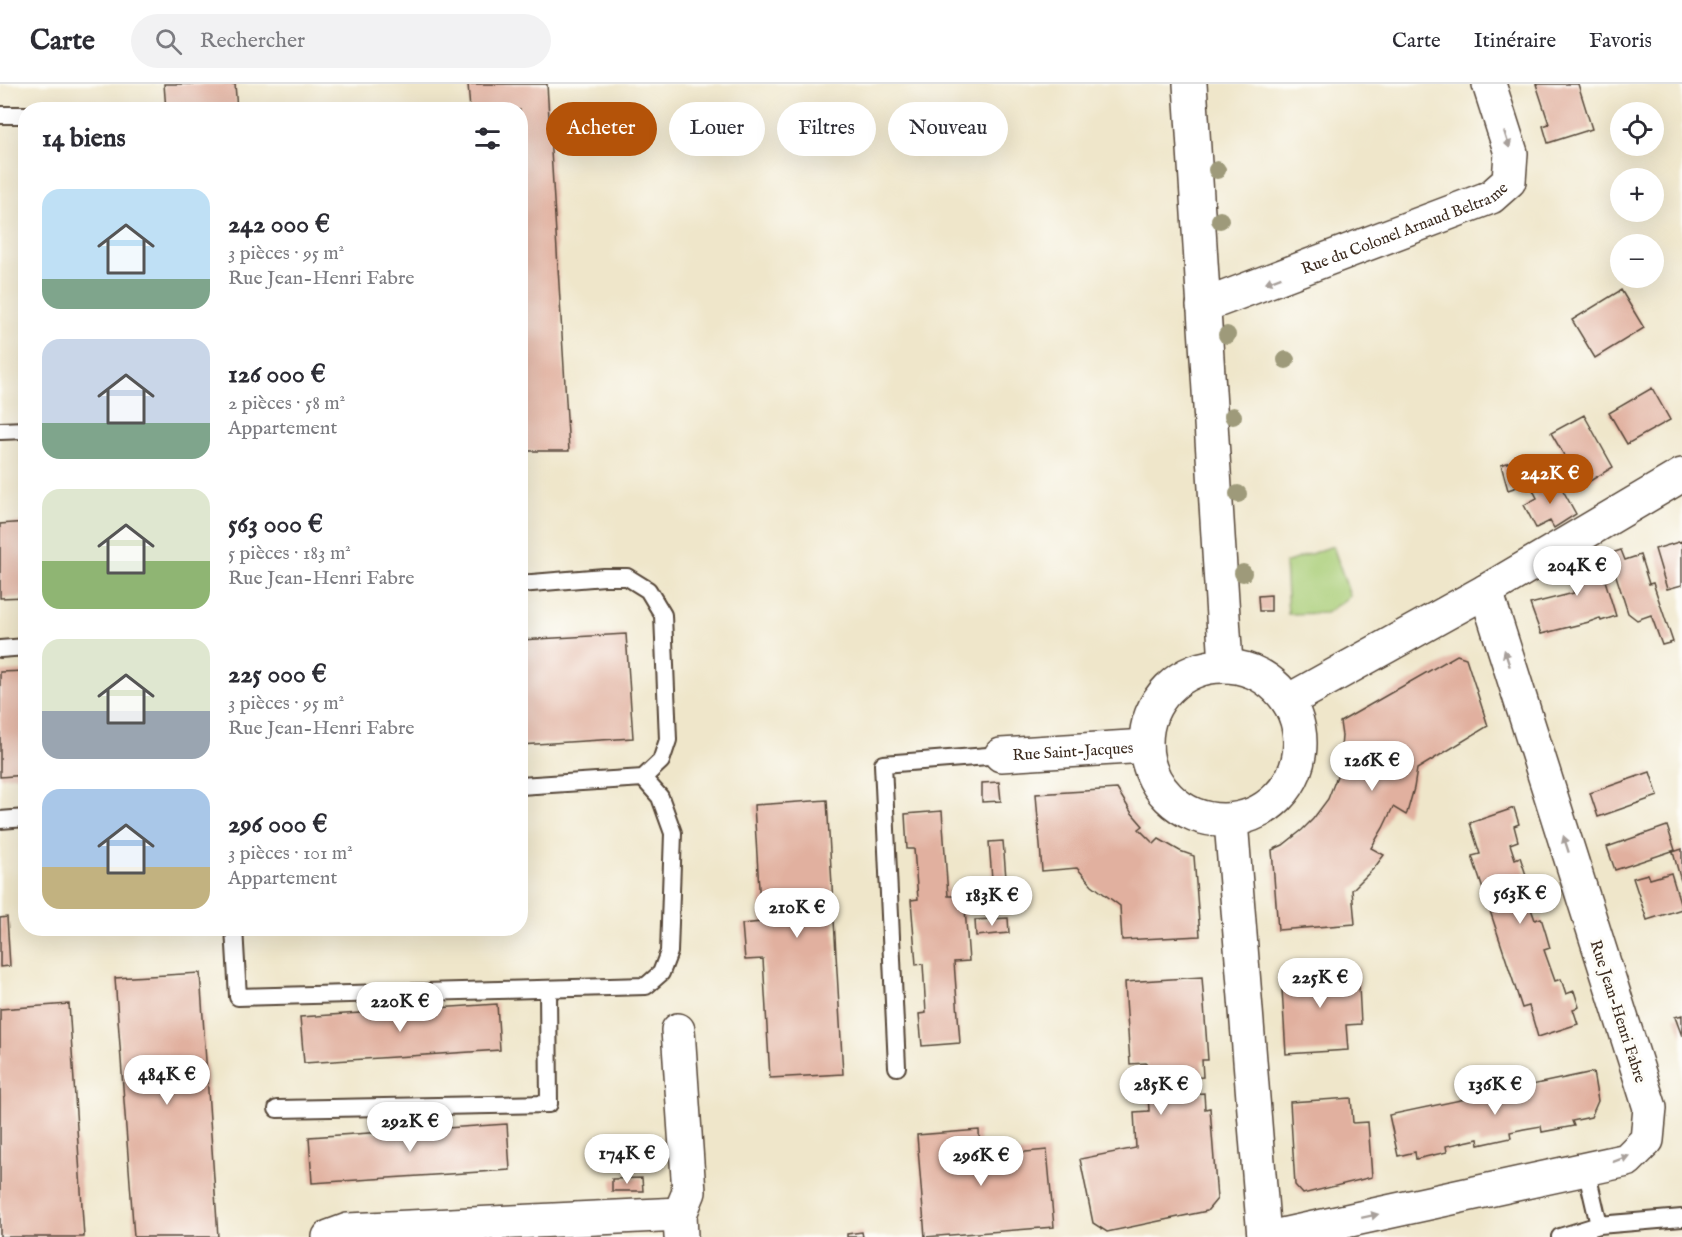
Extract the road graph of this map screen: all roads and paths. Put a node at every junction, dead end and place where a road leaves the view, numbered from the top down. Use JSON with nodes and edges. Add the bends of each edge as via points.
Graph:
{"nodes":[{"id":1,"x":1190,"y":84,"type":"edge"},
{"id":2,"x":1489,"y":84,"type":"edge"},
{"id":3,"x":0,"y":115,"type":"edge"},
{"id":4,"x":18,"y":115,"type":"edge"},
{"id":5,"x":1203,"y":306,"type":"junction"},
{"id":6,"x":18,"y":430,"type":"edge"},
{"id":7,"x":0,"y":431,"type":"edge"},
{"id":8,"x":1682,"y":475,"type":"edge"},
{"id":9,"x":528,"y":583,"type":"edge"},
{"id":10,"x":1486,"y":591,"type":"junction"},
{"id":11,"x":18,"y":648,"type":"edge"},
{"id":12,"x":0,"y":649,"type":"edge"},
{"id":13,"x":1226,"y":665,"type":"junction"},
{"id":14,"x":1288,"y":700,"type":"junction"},
{"id":15,"x":1146,"y":746,"type":"junction"},
{"id":16,"x":1001,"y":755,"type":"joint"},
{"id":17,"x":643,"y":778,"type":"junction"},
{"id":18,"x":528,"y":785,"type":"edge"},
{"id":19,"x":18,"y":819,"type":"edge"},
{"id":20,"x":0,"y":820,"type":"edge"},
{"id":21,"x":1231,"y":820,"type":"junction"},
{"id":22,"x":234,"y":936,"type":"edge"},
{"id":23,"x":548,"y":989,"type":"junction"},
{"id":24,"x":678,"y":1030,"type":"dead end"},
{"id":25,"x":897,"y":1067,"type":"dead end"},
{"id":26,"x":277,"y":1109,"type":"dead end"},
{"id":27,"x":1586,"y":1169,"type":"junction"},
{"id":28,"x":1682,"y":1218,"type":"edge"},
{"id":29,"x":681,"y":1225,"type":"edge"},
{"id":30,"x":1599,"y":1225,"type":"junction"},
{"id":31,"x":334,"y":1236,"type":"edge"},
{"id":32,"x":1264,"y":1237,"type":"edge"},
{"id":33,"x":1272,"y":1237,"type":"edge"},
{"id":34,"x":1560,"y":1237,"type":"edge"}],
"edges":[{"from":1,"to":5,"type":"street"},
{"from":2,"to":5,"type":"street","name":"Rue du Colonel Arnaud Beltrame","one_way":true,"via":[[1512,153],[1509,181],[1491,197]]},
{"from":3,"to":4,"type":"lane"},
{"from":5,"to":13,"type":"street"},
{"from":6,"to":7,"type":"lane"},
{"from":8,"to":10,"type":"street"},
{"from":9,"to":17,"type":"lane","via":[[627,577],[648,590],[663,615],[668,740],[661,761]]},
{"from":10,"to":14,"type":"street"},
{"from":27,"to":10,"type":"street","name":"Rue Jean-Henri Fabre","one_way":true,"via":[[1627,1160],[1647,1140],[1650,1108]]},
{"from":11,"to":12,"type":"lane"},
{"from":13,"to":14,"type":"street","via":[[1250,670],[1272,682]]},
{"from":13,"to":15,"type":"street","via":[[1200,669],[1178,680],[1160,698],[1149,720]]},
{"from":14,"to":21,"type":"street","via":[[1299,725],[1301,751],[1293,777],[1278,798],[1257,813]]},
{"from":15,"to":16,"type":"street","name":"Rue Saint-Jacques"},
{"from":15,"to":21,"type":"street","via":[[1149,766],[1172,802],[1210,820]]},
{"from":16,"to":25,"type":"lane","via":[[883,764]]},
{"from":17,"to":18,"type":"lane"},
{"from":17,"to":23,"type":"lane","via":[[660,797],[673,833],[669,952],[661,973],[646,986]]},
{"from":19,"to":20,"type":"lane"},
{"from":21,"to":32,"type":"street"},
{"from":22,"to":23,"type":"lane","via":[[238,997]]},
{"from":23,"to":26,"type":"lane","via":[[549,1104]]},
{"from":24,"to":29,"type":"street","via":[[689,1192]]},
{"from":27,"to":30,"type":"lane"},
{"from":33,"to":27,"type":"street","name":"Rue Jean-Henri Fabre","one_way":true},
{"from":28,"to":30,"type":"lane"},
{"from":29,"to":31,"type":"street","via":[[348,1230]]},
{"from":30,"to":34,"type":"lane"}]}
